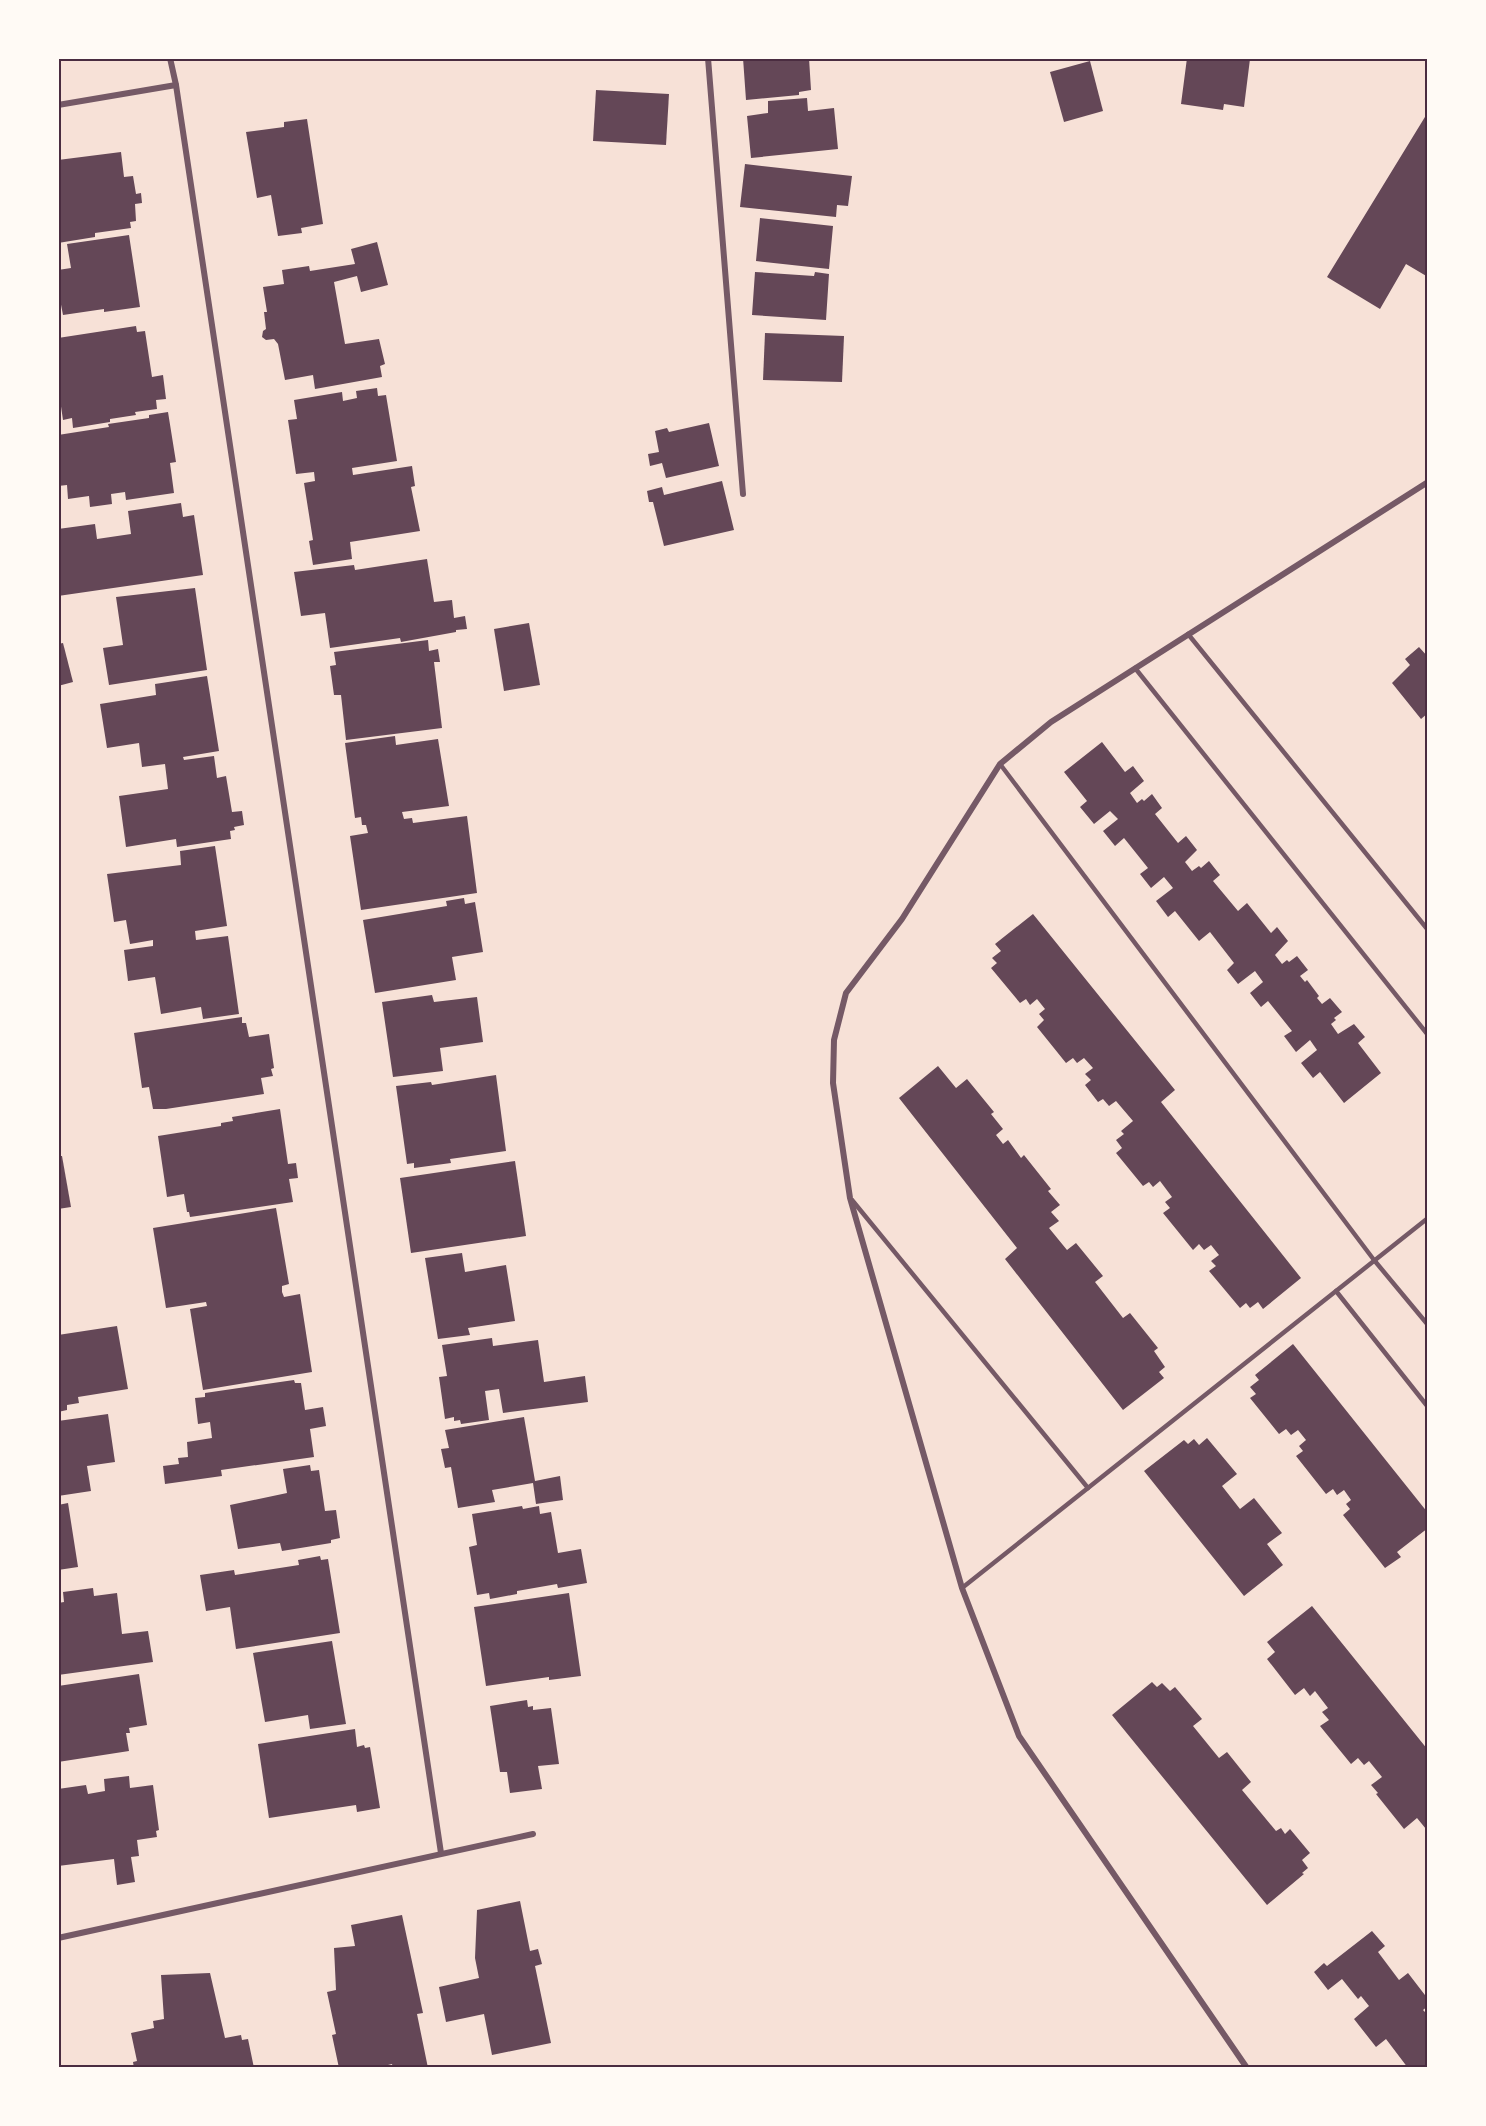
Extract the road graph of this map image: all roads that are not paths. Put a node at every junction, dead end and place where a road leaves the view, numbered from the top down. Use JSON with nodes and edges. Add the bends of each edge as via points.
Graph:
{"nodes":[{"id":1,"x":170,"y":58,"type":"edge"},
{"id":2,"x":708,"y":58,"type":"edge"},
{"id":3,"x":176,"y":85,"type":"junction"},
{"id":4,"x":58,"y":105,"type":"edge"},
{"id":5,"x":1428,"y":482,"type":"edge"},
{"id":6,"x":743,"y":494,"type":"dead end"},
{"id":7,"x":1188,"y":634,"type":"junction"},
{"id":8,"x":1135,"y":668,"type":"junction"},
{"id":9,"x":1000,"y":764,"type":"junction"},
{"id":10,"x":1428,"y":930,"type":"edge"},
{"id":11,"x":1428,"y":1035,"type":"edge"},
{"id":12,"x":850,"y":1198,"type":"junction"},
{"id":13,"x":1428,"y":1218,"type":"edge"},
{"id":14,"x":1374,"y":1260,"type":"junction"},
{"id":15,"x":1336,"y":1291,"type":"junction"},
{"id":16,"x":1428,"y":1325,"type":"edge"},
{"id":17,"x":1428,"y":1407,"type":"edge"},
{"id":18,"x":1088,"y":1488,"type":"junction"},
{"id":19,"x":962,"y":1588,"type":"junction"},
{"id":20,"x":533,"y":1834,"type":"dead end"},
{"id":21,"x":441,"y":1853,"type":"junction"},
{"id":22,"x":58,"y":1938,"type":"edge"},
{"id":23,"x":1247,"y":2067,"type":"edge"}],
"edges":[{"from":1,"to":3,"type":"street"},
{"from":2,"to":6,"type":"street"},
{"from":3,"to":4,"type":"street"},
{"from":3,"to":21,"type":"street"},
{"from":5,"to":7,"type":"street"},
{"from":7,"to":8,"type":"street"},
{"from":7,"to":10,"type":"lane"},
{"from":8,"to":9,"type":"street","via":[[1051,722]]},
{"from":8,"to":11,"type":"lane"},
{"from":9,"to":12,"type":"street","via":[[902,918],[846,993],[834,1041],[833,1083]]},
{"from":9,"to":14,"type":"lane"},
{"from":12,"to":18,"type":"lane"},
{"from":12,"to":19,"type":"street"},
{"from":13,"to":14,"type":"lane"},
{"from":14,"to":15,"type":"lane"},
{"from":14,"to":16,"type":"lane"},
{"from":15,"to":17,"type":"lane"},
{"from":15,"to":18,"type":"lane"},
{"from":18,"to":19,"type":"lane"},
{"from":19,"to":23,"type":"street","via":[[1019,1736]]},
{"from":20,"to":21,"type":"street"},
{"from":21,"to":22,"type":"street"}]}
